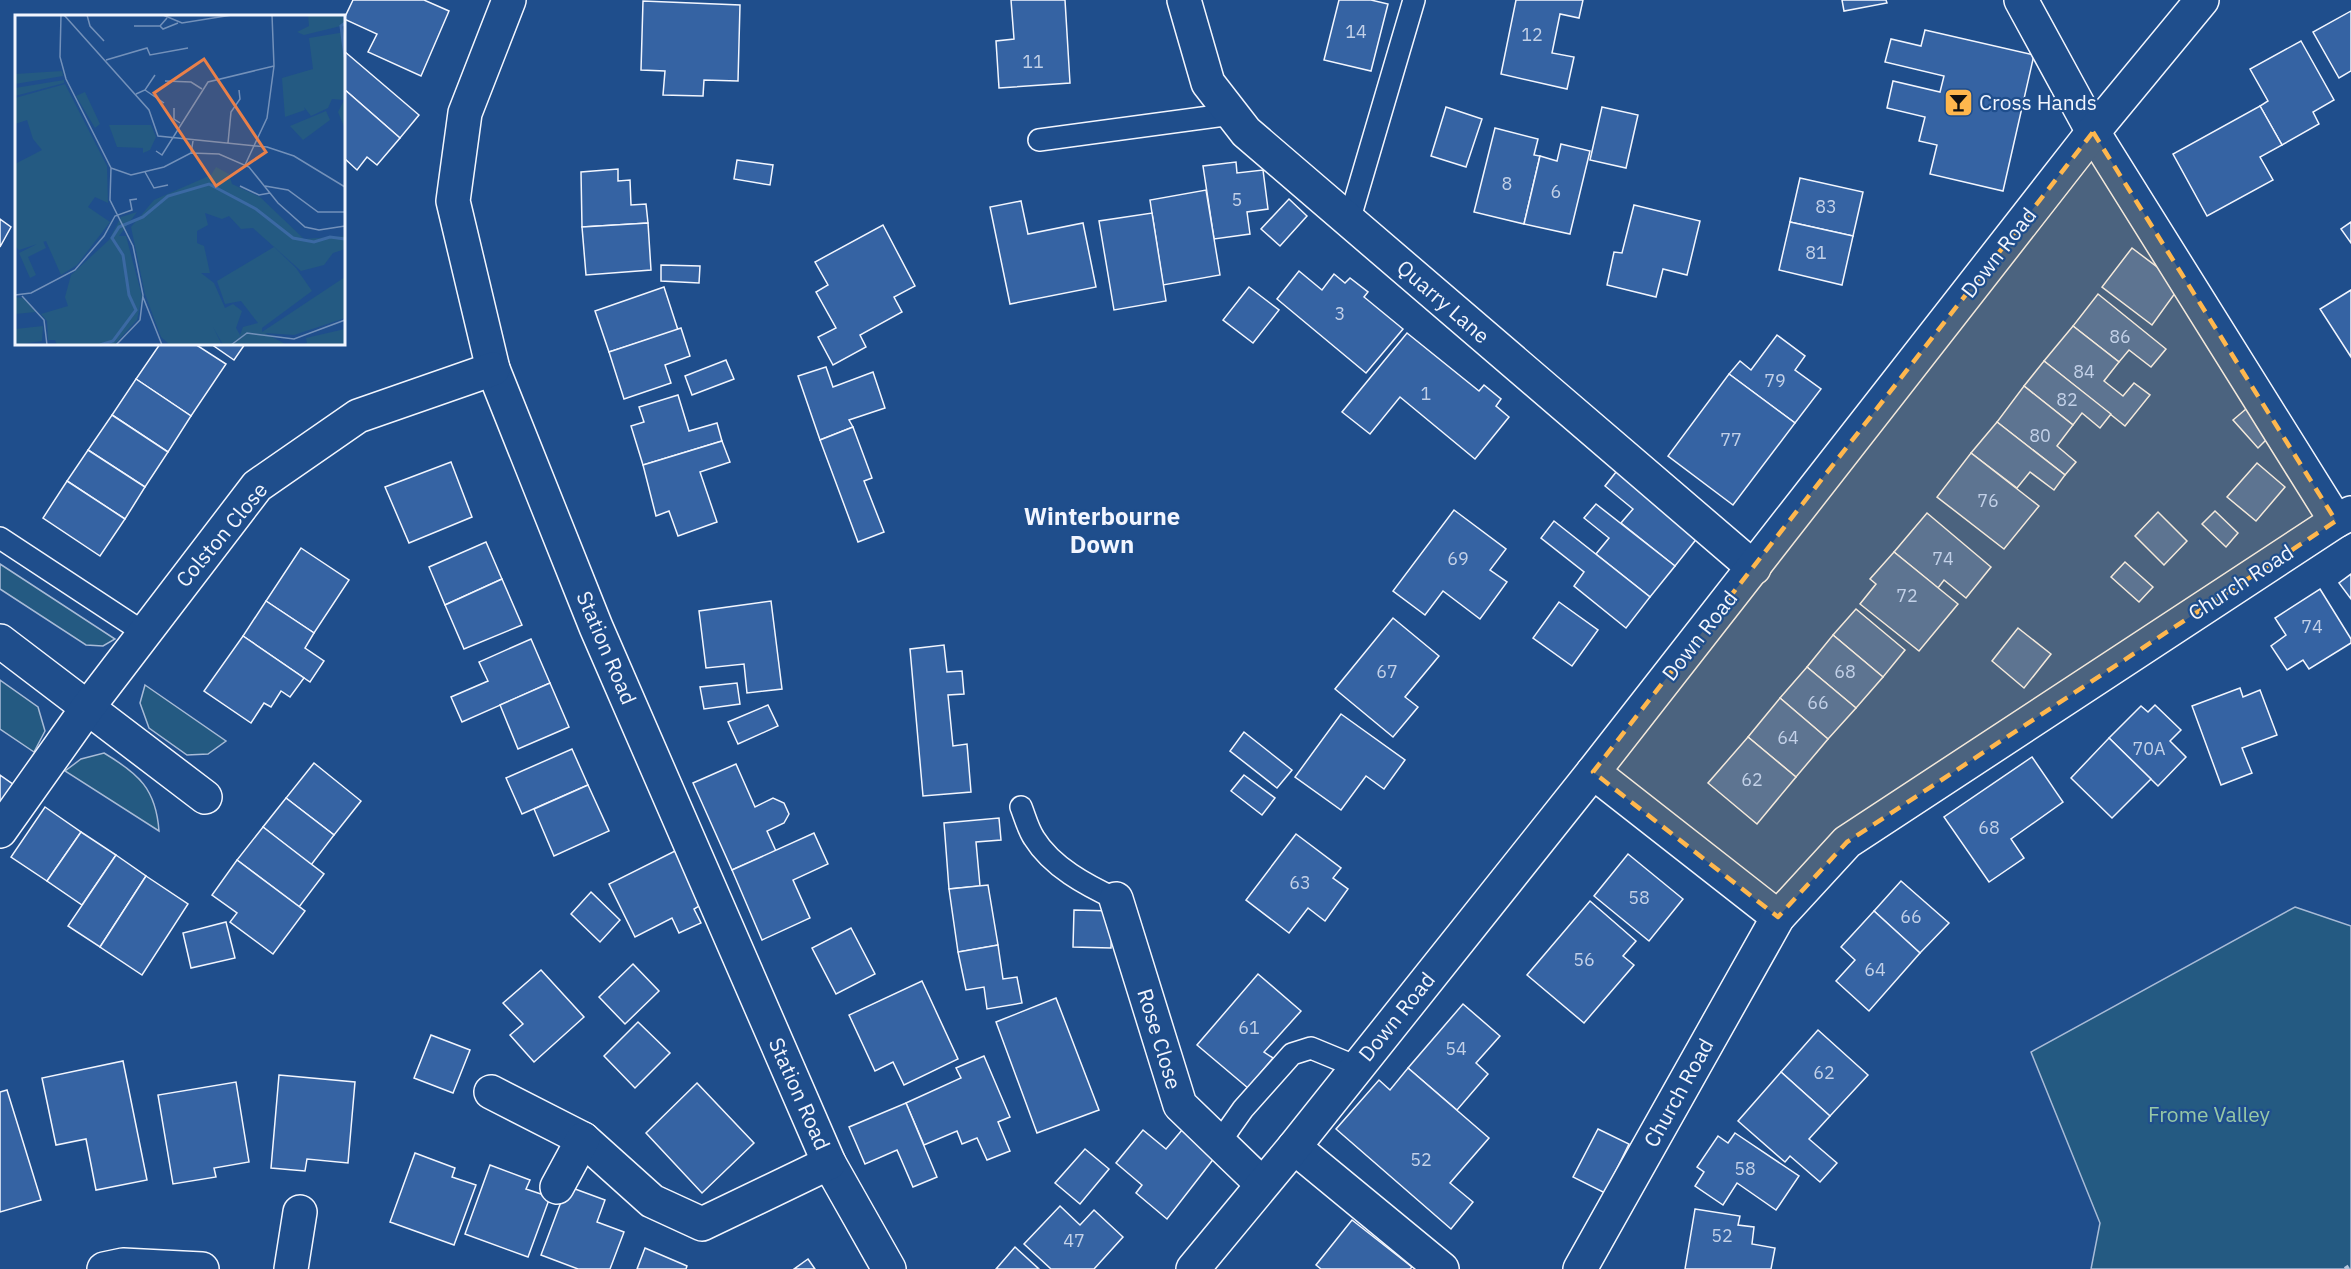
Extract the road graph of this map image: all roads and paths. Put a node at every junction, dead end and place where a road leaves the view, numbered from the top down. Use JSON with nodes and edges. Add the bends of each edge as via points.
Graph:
{"nodes":[{"id":1,"x":509,"y":0,"type":"edge"},
{"id":2,"x":1184,"y":0,"type":"edge"},
{"id":3,"x":1414,"y":0,"type":"edge"},
{"id":4,"x":2021,"y":0,"type":"edge"},
{"id":5,"x":2202,"y":0,"type":"edge"},
{"id":6,"x":1232,"y":114,"type":"junction"},
{"id":7,"x":2093,"y":132,"type":"junction"},
{"id":8,"x":1039,"y":140,"type":"dead end"},
{"id":9,"x":1349,"y":221,"type":"junction"},
{"id":10,"x":493,"y":369,"type":"junction"},
{"id":11,"x":2344,"y":517,"type":"edge"},
{"id":12,"x":0,"y":538,"type":"edge"},
{"id":13,"x":1754,"y":568,"type":"junction"},
{"id":14,"x":143,"y":632,"type":"junction"},
{"id":15,"x":0,"y":641,"type":"edge"},
{"id":16,"x":88,"y":706,"type":"junction"},
{"id":17,"x":1593,"y":772,"type":"junction"},
{"id":18,"x":205,"y":797,"type":"dead end"},
{"id":19,"x":1021,"y":807,"type":"dead end"},
{"id":20,"x":0,"y":831,"type":"edge"},
{"id":21,"x":1116,"y":899,"type":"joint"},
{"id":22,"x":1778,"y":917,"type":"junction"},
{"id":23,"x":1357,"y":1067,"type":"junction"},
{"id":24,"x":491,"y":1092,"type":"dead end"},
{"id":25,"x":583,"y":1139,"type":"junction"},
{"id":26,"x":1220,"y":1143,"type":"junction"},
{"id":27,"x":1293,"y":1147,"type":"junction"},
{"id":28,"x":829,"y":1163,"type":"junction"},
{"id":29,"x":1262,"y":1183,"type":"junction"},
{"id":30,"x":557,"y":1187,"type":"dead end"},
{"id":31,"x":300,"y":1212,"type":"dead end"},
{"id":32,"x":2351,"y":1265,"type":"edge"},
{"id":33,"x":104,"y":1269,"type":"edge"},
{"id":34,"x":202,"y":1269,"type":"edge"},
{"id":35,"x":291,"y":1269,"type":"edge"},
{"id":36,"x":889,"y":1269,"type":"edge"},
{"id":37,"x":1193,"y":1269,"type":"edge"},
{"id":38,"x":1442,"y":1269,"type":"edge"},
{"id":39,"x":1580,"y":1269,"type":"edge"},
{"id":40,"x":2344,"y":1269,"type":"edge"}],
"edges":[{"from":1,"to":10,"type":"street","name":"Station Road","via":[[465,113],[453,201]]},
{"from":2,"to":6,"type":"street","name":"Quarry Lane","via":[[1208,83]]},
{"from":3,"to":9,"type":"lane"},
{"from":4,"to":7,"type":"street","name":"Church Road"},
{"from":5,"to":7,"type":"street","name":"Down Road"},
{"from":6,"to":8,"type":"lane"},
{"from":6,"to":9,"type":"street","name":"Quarry Lane","via":[[1246,132]]},
{"from":7,"to":11,"type":"street","name":"Church Road"},
{"from":7,"to":13,"type":"street","name":"Down Road"},
{"from":9,"to":13,"type":"street","name":"Quarry Lane"},
{"from":10,"to":14,"type":"street","name":"Colston Close","via":[[358,416],[257,486]]},
{"from":10,"to":28,"type":"street","name":"Station Road","via":[[596,627]]},
{"from":11,"to":22,"type":"street","name":"Church Road","via":[[1847,842]]},
{"from":12,"to":14,"type":"lane"},
{"from":13,"to":17,"type":"street","name":"Down Road"},
{"from":14,"to":16,"type":"street","name":"Colston Close"},
{"from":15,"to":16,"type":"street"},
{"from":16,"to":18,"type":"street"},
{"from":16,"to":20,"type":"street","name":"Colston Close"},
{"from":17,"to":22,"type":"street"},
{"from":17,"to":23,"type":"street","name":"Down Road"},
{"from":19,"to":21,"type":"lane","via":[[1034,838],[1054,860],[1081,882]]},
{"from":21,"to":26,"type":"street","name":"Rose Close","via":[[1180,1105]]},
{"from":22,"to":39,"type":"street","name":"Church Road"},
{"from":23,"to":26,"type":"lane","via":[[1311,1048],[1292,1054],[1243,1109]]},
{"from":23,"to":27,"type":"street","name":"Down Road"},
{"from":24,"to":25,"type":"street"},
{"from":25,"to":28,"type":"street","via":[[652,1201],[702,1224]]},
{"from":25,"to":30,"type":"street"},
{"from":26,"to":29,"type":"street","name":"Rose Close"},
{"from":27,"to":29,"type":"street","name":"Down Road"},
{"from":27,"to":38,"type":"street"},
{"from":28,"to":36,"type":"street","name":"Station Road"},
{"from":29,"to":37,"type":"street","name":"Down Road"},
{"from":31,"to":35,"type":"street"},
{"from":32,"to":40,"type":"path"},
{"from":33,"to":34,"type":"street","via":[[123,1265]]}]}
